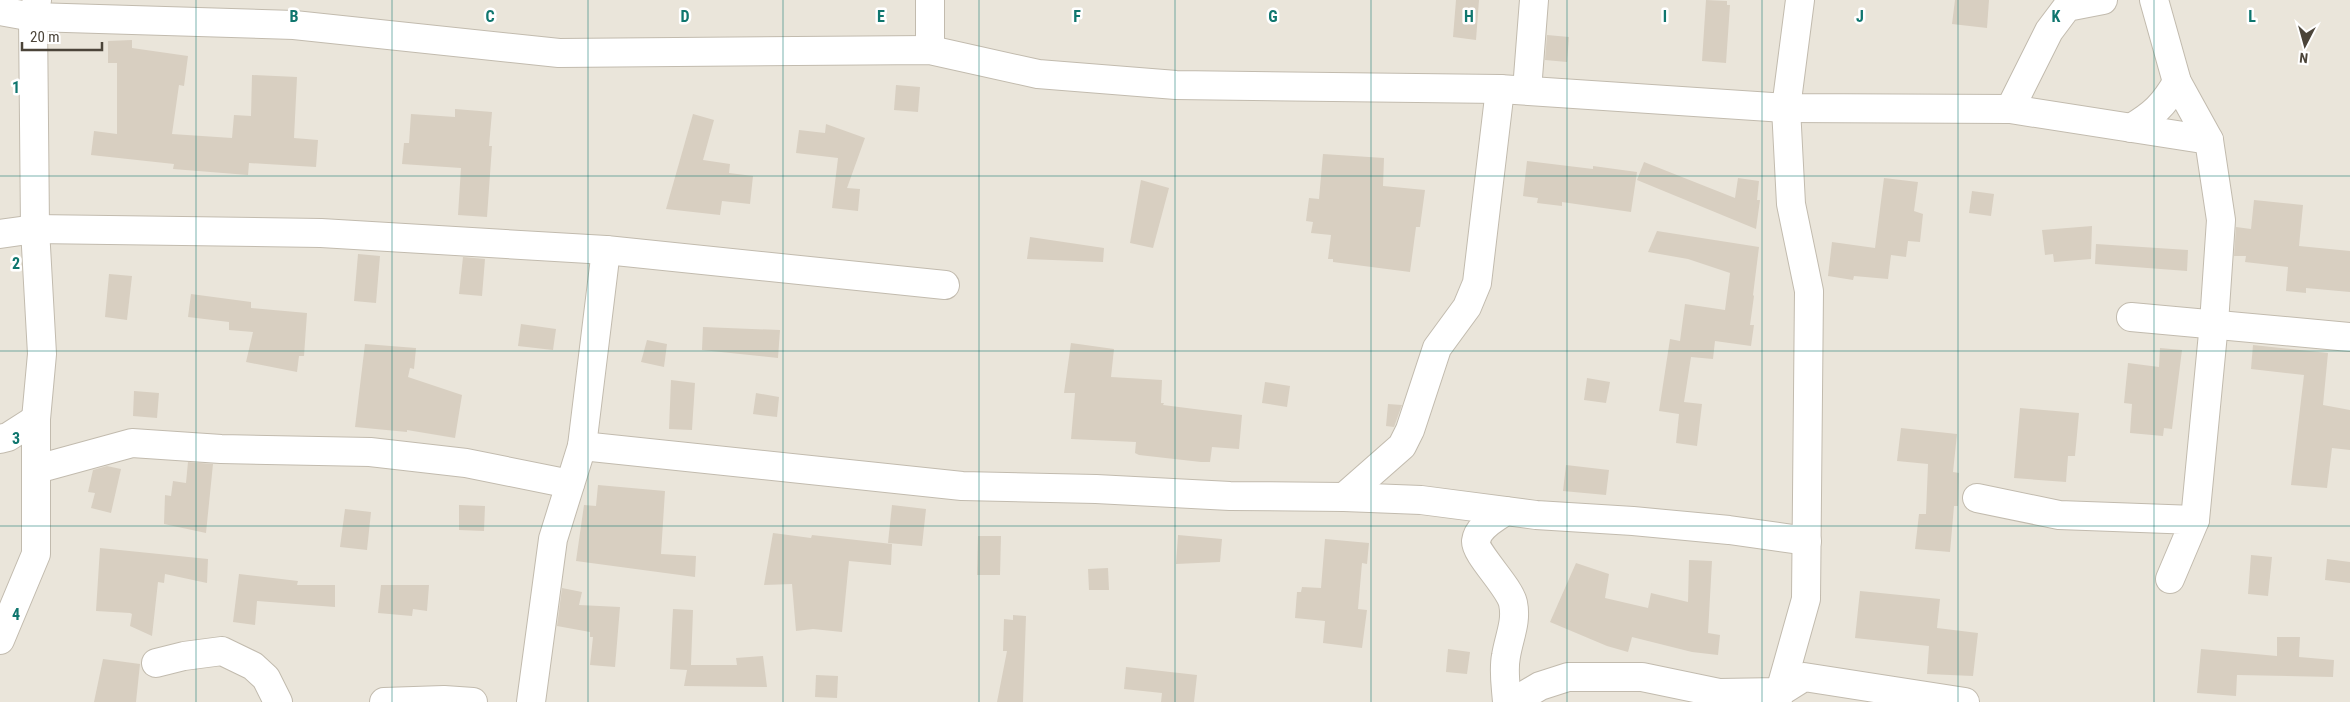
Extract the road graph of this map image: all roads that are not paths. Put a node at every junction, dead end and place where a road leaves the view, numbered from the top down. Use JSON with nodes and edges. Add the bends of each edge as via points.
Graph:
{"nodes":[{"id":1,"x":930,"y":0,"type":"edge"},
{"id":2,"x":1534,"y":0,"type":"edge"},
{"id":3,"x":1800,"y":0,"type":"edge"},
{"id":4,"x":2103,"y":0,"type":"edge"},
{"id":5,"x":2154,"y":0,"type":"edge"},
{"id":6,"x":35,"y":9,"type":"edge"},
{"id":7,"x":0,"y":11,"type":"edge"},
{"id":8,"x":930,"y":50,"type":"junction"},
{"id":9,"x":2177,"y":82,"type":"junction"},
{"id":10,"x":1500,"y":89,"type":"junction"},
{"id":11,"x":1527,"y":90,"type":"junction"},
{"id":12,"x":1786,"y":108,"type":"junction"},
{"id":13,"x":2010,"y":110,"type":"junction"},
{"id":14,"x":2132,"y":128,"type":"junction"},
{"id":15,"x":2209,"y":140,"type":"junction"},
{"id":16,"x":35,"y":229,"type":"junction"},
{"id":17,"x":0,"y":234,"type":"edge"},
{"id":18,"x":606,"y":250,"type":"junction"},
{"id":19,"x":945,"y":285,"type":"dead end"},
{"id":20,"x":2131,"y":317,"type":"dead end"},
{"id":21,"x":2214,"y":323,"type":"junction"},
{"id":22,"x":2350,"y":337,"type":"edge"},
{"id":23,"x":36,"y":419,"type":"junction"},
{"id":24,"x":0,"y":439,"type":"edge"},
{"id":25,"x":582,"y":446,"type":"junction"},
{"id":26,"x":37,"y":469,"type":"junction"},
{"id":27,"x":570,"y":484,"type":"junction"},
{"id":28,"x":1344,"y":497,"type":"junction"},
{"id":29,"x":1977,"y":498,"type":"dead end"},
{"id":30,"x":1505,"y":511,"type":"junction"},
{"id":31,"x":2195,"y":520,"type":"junction"},
{"id":32,"x":1807,"y":541,"type":"junction"},
{"id":33,"x":2170,"y":579,"type":"dead end"},
{"id":34,"x":0,"y":640,"type":"edge"},
{"id":35,"x":156,"y":664,"type":"dead end"},
{"id":36,"x":1778,"y":697,"type":"edge"},
{"id":37,"x":278,"y":702,"type":"edge"},
{"id":38,"x":384,"y":702,"type":"edge"},
{"id":39,"x":473,"y":702,"type":"edge"},
{"id":40,"x":531,"y":702,"type":"edge"},
{"id":41,"x":1507,"y":702,"type":"edge"},
{"id":42,"x":1512,"y":702,"type":"edge"},
{"id":43,"x":1965,"y":702,"type":"edge"}],
"edges":[{"from":1,"to":8,"type":"street"},
{"from":2,"to":11,"type":"street"},
{"from":3,"to":12,"type":"street"},
{"from":4,"to":13,"type":"street","via":[[2067,7],[2049,31]]},
{"from":5,"to":9,"type":"street"},
{"from":6,"to":7,"type":"street"},
{"from":6,"to":8,"type":"street","via":[[294,25],[559,53]]},
{"from":6,"to":16,"type":"street"},
{"from":8,"to":10,"type":"street","via":[[1038,74],[1176,85]]},
{"from":9,"to":14,"type":"street","via":[[2167,101]]},
{"from":9,"to":15,"type":"street"},
{"from":10,"to":11,"type":"street"},
{"from":10,"to":28,"type":"street","via":[[1477,283],[1466,307],[1437,348],[1402,446]]},
{"from":11,"to":12,"type":"street"},
{"from":12,"to":13,"type":"street"},
{"from":12,"to":32,"type":"street","via":[[1791,204],[1809,291]]},
{"from":13,"to":14,"type":"street"},
{"from":14,"to":15,"type":"street"},
{"from":15,"to":21,"type":"street","via":[[2221,220]]},
{"from":16,"to":17,"type":"street"},
{"from":16,"to":18,"type":"street","via":[[320,233]]},
{"from":16,"to":23,"type":"street","via":[[42,354]]},
{"from":18,"to":19,"type":"street"},
{"from":18,"to":25,"type":"street"},
{"from":20,"to":21,"type":"street"},
{"from":21,"to":22,"type":"street"},
{"from":21,"to":31,"type":"street"},
{"from":23,"to":24,"type":"street"},
{"from":23,"to":26,"type":"street"},
{"from":25,"to":27,"type":"street"},
{"from":25,"to":28,"type":"street","via":[[962,486]]},
{"from":26,"to":27,"type":"street","via":[[132,444],[370,452],[466,463]]},
{"from":26,"to":34,"type":"street","via":[[36,554]]},
{"from":27,"to":40,"type":"street","via":[[553,539]]},
{"from":28,"to":30,"type":"street","via":[[1421,500]]},
{"from":29,"to":31,"type":"street","via":[[2060,515]]},
{"from":30,"to":32,"type":"street","via":[[1729,530]]},
{"from":30,"to":41,"type":"street","via":[[1484,526],[1476,540],[1477,549],[1513,602],[1515,625],[1506,657]]},
{"from":31,"to":33,"type":"street"},
{"from":32,"to":36,"type":"street","via":[[1806,599]]},
{"from":35,"to":37,"type":"street","via":[[222,651],[253,666],[266,678]]},
{"from":36,"to":42,"type":"street","via":[[1719,693],[1642,677],[1568,677],[1540,686]]},
{"from":36,"to":43,"type":"street","via":[[1804,677]]},
{"from":38,"to":39,"type":"street"}]}
